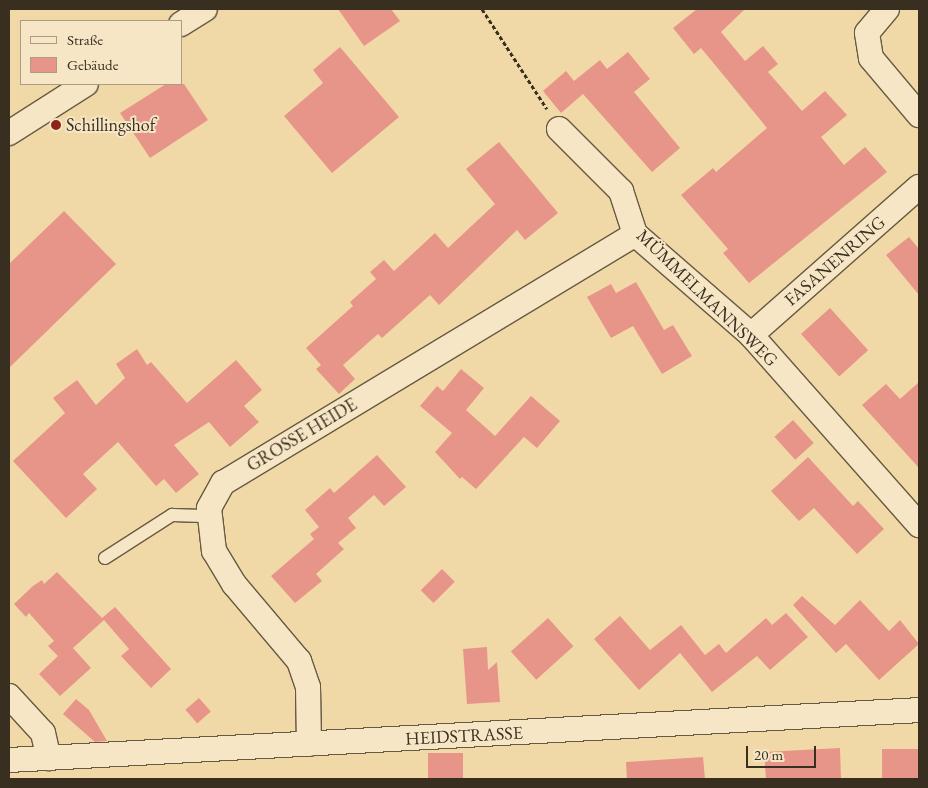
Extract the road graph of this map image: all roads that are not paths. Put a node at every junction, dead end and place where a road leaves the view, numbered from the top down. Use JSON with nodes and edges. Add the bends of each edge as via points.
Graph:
{"nodes":[{"id":1,"x":205,"y":9,"type":"edge"},
{"id":2,"x":887,"y":9,"type":"edge"},
{"id":3,"x":182,"y":23,"type":"edge"},
{"id":4,"x":84,"y":85,"type":"edge"},
{"id":5,"x":919,"y":115,"type":"edge"},
{"id":6,"x":559,"y":129,"type":"road end"},
{"id":7,"x":9,"y":132,"type":"edge"},
{"id":8,"x":919,"y":187,"type":"edge"},
{"id":9,"x":635,"y":234,"type":"junction"},
{"id":10,"x":751,"y":335,"type":"junction"},
{"id":11,"x":210,"y":516,"type":"junction"},
{"id":12,"x":919,"y":525,"type":"edge"},
{"id":13,"x":105,"y":558,"type":"dead end"},
{"id":14,"x":9,"y":696,"type":"edge"},
{"id":15,"x":919,"y":710,"type":"edge"},
{"id":16,"x":309,"y":744,"type":"junction"},
{"id":17,"x":48,"y":758,"type":"junction"},
{"id":18,"x":9,"y":760,"type":"edge"}],
"edges":[{"from":1,"to":3,"type":"street"},
{"from":2,"to":5,"type":"street","via":[[867,32],[871,58]]},
{"from":4,"to":7,"type":"street"},
{"from":6,"to":9,"type":"street","name":"MÜMMELMANNSWEG","via":[[622,192]]},
{"from":8,"to":10,"type":"street","name":"FASANENRING"},
{"from":9,"to":10,"type":"street","name":"MÜMMELMANNSWEG"},
{"from":9,"to":11,"type":"street","name":"GROSSE HEIDE","via":[[223,483],[210,508]]},
{"from":10,"to":12,"type":"street","name":"MÜMMELMANNSWEG"},
{"from":11,"to":13,"type":"lane","via":[[172,514]]},
{"from":11,"to":16,"type":"street","name":"GROSSE HEIDE","via":[[214,551],[229,576],[300,661],[308,687]]},
{"from":14,"to":17,"type":"street","via":[[43,733]]},
{"from":15,"to":16,"type":"street","name":"HEIDSTRASSE"},
{"from":16,"to":17,"type":"street","name":"HEIDSTRASSE"},
{"from":17,"to":18,"type":"street","name":"HEIDSTRASSE"}]}
